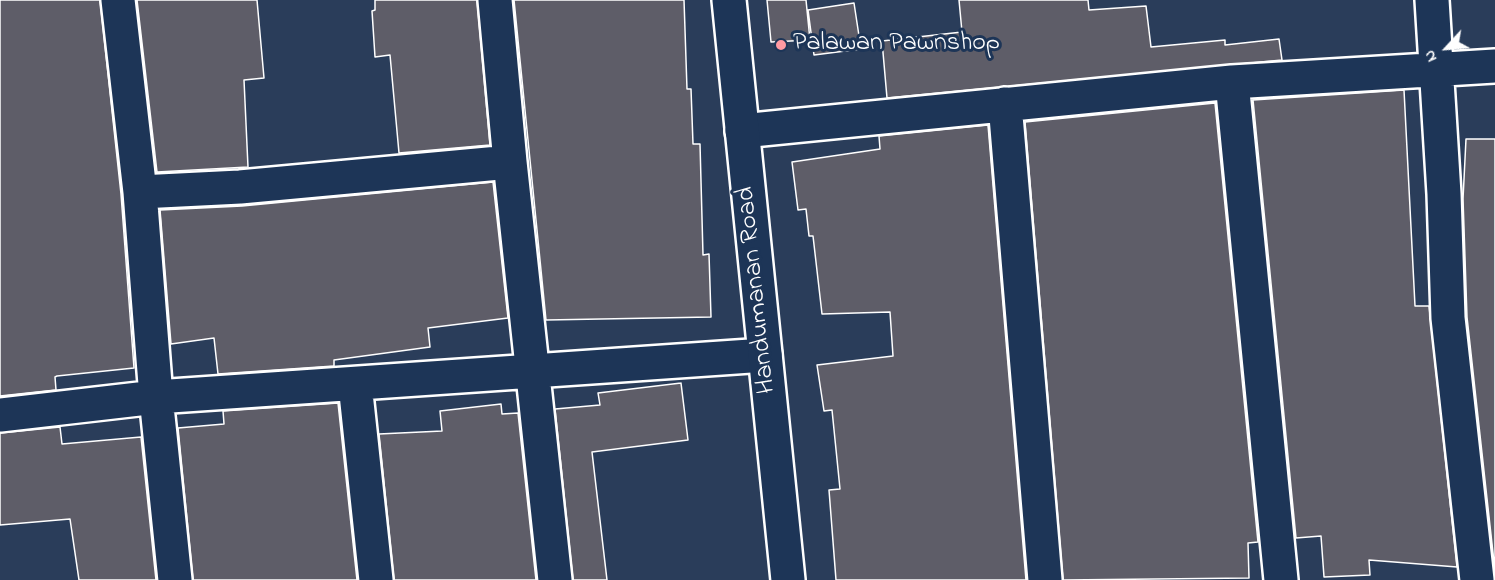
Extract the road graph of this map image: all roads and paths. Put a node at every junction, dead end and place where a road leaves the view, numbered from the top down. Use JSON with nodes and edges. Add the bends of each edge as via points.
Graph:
{"nodes":[{"id":1,"x":118,"y":0,"type":"edge"},
{"id":2,"x":495,"y":0,"type":"edge"},
{"id":3,"x":729,"y":0,"type":"edge"},
{"id":4,"x":1432,"y":0,"type":"edge"},
{"id":5,"x":1495,"y":66,"type":"edge"},
{"id":6,"x":1435,"y":68,"type":"junction"},
{"id":7,"x":1232,"y":82,"type":"junction"},
{"id":8,"x":1005,"y":104,"type":"junction"},
{"id":9,"x":742,"y":131,"type":"junction"},
{"id":10,"x":510,"y":162,"type":"junction"},
{"id":11,"x":140,"y":192,"type":"junction"},
{"id":12,"x":765,"y":355,"type":"junction"},
{"id":13,"x":532,"y":372,"type":"junction"},
{"id":14,"x":355,"y":384,"type":"junction"},
{"id":15,"x":156,"y":397,"type":"junction"},
{"id":16,"x":0,"y":415,"type":"edge"},
{"id":17,"x":175,"y":580,"type":"edge"},
{"id":18,"x":376,"y":580,"type":"edge"},
{"id":19,"x":555,"y":580,"type":"edge"},
{"id":20,"x":788,"y":580,"type":"edge"},
{"id":21,"x":1045,"y":580,"type":"edge"},
{"id":22,"x":1281,"y":580,"type":"edge"},
{"id":23,"x":1477,"y":580,"type":"edge"}],
"edges":[{"from":1,"to":11,"type":"street"},
{"from":2,"to":10,"type":"street"},
{"from":3,"to":9,"type":"street","name":"Handumanan Road"},
{"from":4,"to":6,"type":"street"},
{"from":5,"to":6,"type":"street"},
{"from":6,"to":7,"type":"street"},
{"from":6,"to":23,"type":"street","via":[[1448,318]]},
{"from":7,"to":8,"type":"street"},
{"from":7,"to":22,"type":"street"},
{"from":8,"to":9,"type":"street"},
{"from":8,"to":21,"type":"street"},
{"from":9,"to":12,"type":"street","name":"Handumanan Road"},
{"from":10,"to":11,"type":"street","via":[[240,187]]},
{"from":10,"to":13,"type":"street"},
{"from":11,"to":15,"type":"street"},
{"from":12,"to":13,"type":"street"},
{"from":12,"to":20,"type":"street","name":"Handumanan Road"},
{"from":13,"to":14,"type":"street"},
{"from":13,"to":19,"type":"street"},
{"from":14,"to":15,"type":"street"},
{"from":14,"to":18,"type":"street"},
{"from":15,"to":16,"type":"street"},
{"from":15,"to":17,"type":"street"}]}
